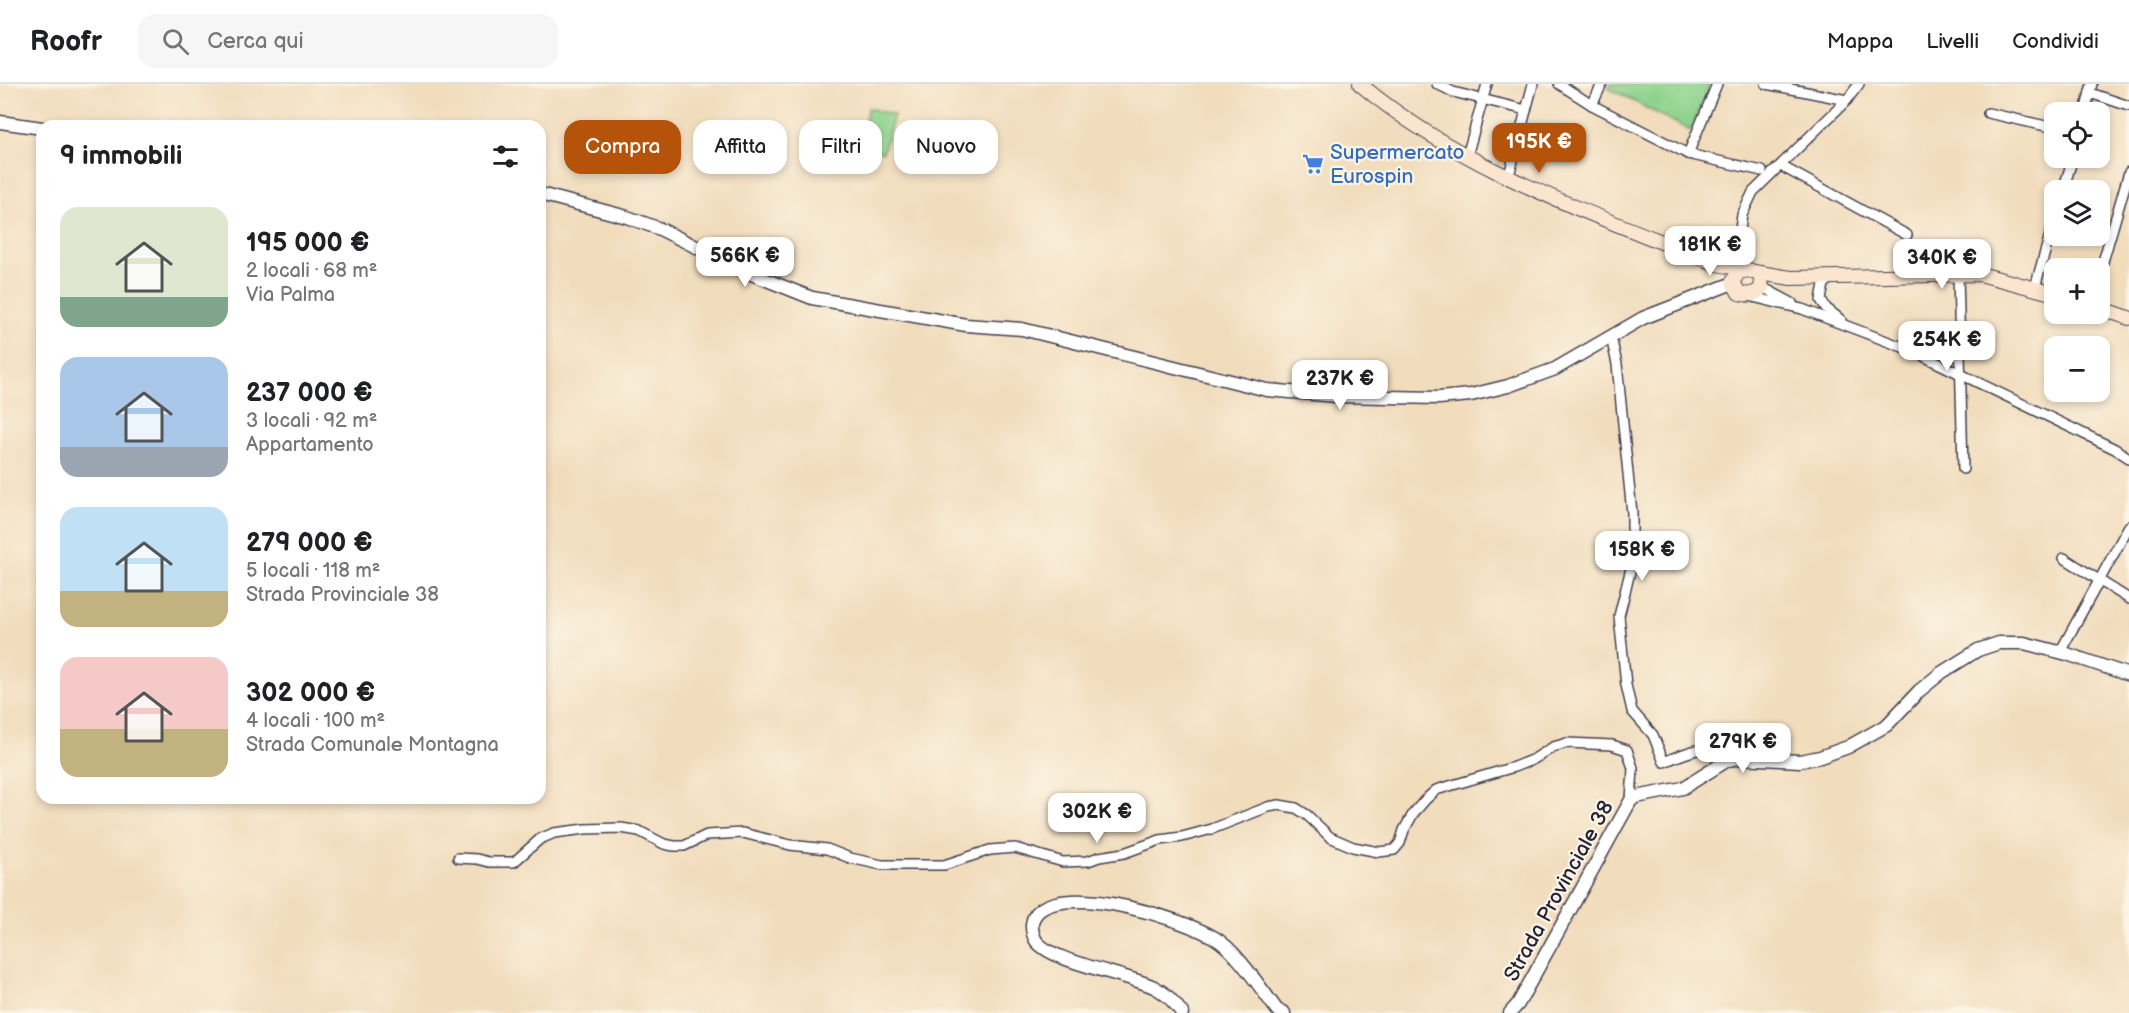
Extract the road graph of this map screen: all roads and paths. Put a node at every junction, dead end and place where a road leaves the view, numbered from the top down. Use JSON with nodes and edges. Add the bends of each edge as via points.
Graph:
{"nodes":[{"id":1,"x":1437,"y":84,"type":"edge"},
{"id":2,"x":1487,"y":84,"type":"edge"},
{"id":3,"x":1533,"y":84,"type":"edge"},
{"id":4,"x":1559,"y":84,"type":"edge"},
{"id":5,"x":1602,"y":84,"type":"edge"},
{"id":6,"x":1717,"y":84,"type":"edge"},
{"id":7,"x":1766,"y":84,"type":"edge"},
{"id":8,"x":1859,"y":84,"type":"edge"},
{"id":9,"x":1369,"y":87,"type":"edge"},
{"id":10,"x":2091,"y":89,"type":"edge"},
{"id":11,"x":1483,"y":99,"type":"junction"},
{"id":12,"x":1847,"y":100,"type":"junction"},
{"id":13,"x":1592,"y":105,"type":"junction"},
{"id":14,"x":2129,"y":106,"type":"edge"},
{"id":15,"x":1526,"y":110,"type":"junction"},
{"id":16,"x":1988,"y":113,"type":"dead end"},
{"id":17,"x":0,"y":122,"type":"edge"},
{"id":18,"x":2044,"y":126,"type":"edge"},
{"id":19,"x":36,"y":127,"type":"edge"},
{"id":20,"x":1688,"y":154,"type":"junction"},
{"id":21,"x":1467,"y":156,"type":"junction"},
{"id":22,"x":1781,"y":166,"type":"junction"},
{"id":23,"x":1762,"y":171,"type":"dead end"},
{"id":24,"x":2129,"y":172,"type":"edge"},
{"id":25,"x":1508,"y":179,"type":"junction"},
{"id":26,"x":546,"y":196,"type":"edge"},
{"id":27,"x":1907,"y":235,"type":"dead end"},
{"id":28,"x":1737,"y":245,"type":"junction"},
{"id":29,"x":2047,"y":246,"type":"edge"},
{"id":30,"x":2104,"y":258,"type":"edge"},
{"id":31,"x":1717,"y":264,"type":"junction"},
{"id":32,"x":1751,"y":271,"type":"junction"},
{"id":33,"x":1958,"y":274,"type":"junction"},
{"id":34,"x":1733,"y":277,"type":"junction"},
{"id":35,"x":1791,"y":278,"type":"junction"},
{"id":36,"x":1831,"y":278,"type":"junction"},
{"id":37,"x":1762,"y":286,"type":"junction"},
{"id":38,"x":2035,"y":287,"type":"junction"},
{"id":39,"x":2044,"y":290,"type":"edge"},
{"id":40,"x":1744,"y":294,"type":"junction"},
{"id":41,"x":1698,"y":298,"type":"junction"},
{"id":42,"x":1802,"y":309,"type":"junction"},
{"id":43,"x":2110,"y":311,"type":"edge"},
{"id":44,"x":2129,"y":318,"type":"edge"},
{"id":45,"x":1848,"y":325,"type":"junction"},
{"id":46,"x":1611,"y":337,"type":"junction"},
{"id":47,"x":1960,"y":374,"type":"junction"},
{"id":48,"x":2129,"y":458,"type":"edge"},
{"id":49,"x":1963,"y":469,"type":"dead end"},
{"id":50,"x":2129,"y":526,"type":"edge"},
{"id":51,"x":2064,"y":558,"type":"dead end"},
{"id":52,"x":2099,"y":580,"type":"junction"},
{"id":53,"x":2129,"y":599,"type":"edge"},
{"id":54,"x":2063,"y":653,"type":"junction"},
{"id":55,"x":2129,"y":675,"type":"edge"},
{"id":56,"x":1739,"y":758,"type":"junction"},
{"id":57,"x":1632,"y":800,"type":"junction"},
{"id":58,"x":458,"y":858,"type":"dead end"},
{"id":59,"x":1182,"y":1013,"type":"edge"},
{"id":60,"x":1284,"y":1013,"type":"edge"},
{"id":61,"x":1510,"y":1013,"type":"edge"}],
"edges":[{"from":1,"to":11,"type":"street"},
{"from":2,"to":11,"type":"street"},
{"from":3,"to":15,"type":"street"},
{"from":4,"to":13,"type":"street"},
{"from":5,"to":13,"type":"street"},
{"from":6,"to":20,"type":"street"},
{"from":7,"to":12,"type":"street"},
{"from":8,"to":12,"type":"street"},
{"from":9,"to":21,"type":"main road","via":[[1414,124]]},
{"from":10,"to":14,"type":"street"},
{"from":11,"to":15,"type":"street"},
{"from":11,"to":21,"type":"street"},
{"from":12,"to":22,"type":"street"},
{"from":13,"to":20,"type":"street"},
{"from":15,"to":25,"type":"street"},
{"from":16,"to":18,"type":"street"},
{"from":17,"to":19,"type":"street"},
{"from":20,"to":23,"type":"street"},
{"from":21,"to":25,"type":"main road"},
{"from":22,"to":27,"type":"street"},
{"from":22,"to":28,"type":"street","via":[[1753,192]]},
{"from":24,"to":30,"type":"street"},
{"from":25,"to":31,"type":"main road"},
{"from":26,"to":46,"type":"street","via":[[660,229],[749,273],[812,298],[966,325],[1022,329],[1267,390],[1337,396],[1471,395],[1556,369]]},
{"from":28,"to":31,"type":"street","via":[[1727,260]]},
{"from":28,"to":32,"type":"street","via":[[1739,256]]},
{"from":28,"to":34,"type":"street"},
{"from":29,"to":38,"type":"street"},
{"from":31,"to":34,"type":"main road"},
{"from":32,"to":34,"type":"main road","via":[[1738,272]]},
{"from":32,"to":35,"type":"main road"},
{"from":32,"to":37,"type":"main road","via":[[1760,275]]},
{"from":33,"to":36,"type":"main road"},
{"from":33,"to":38,"type":"main road","via":[[1980,274]]},
{"from":33,"to":47,"type":"street"},
{"from":34,"to":40,"type":"main road","via":[[1735,288]]},
{"from":34,"to":41,"type":"street"},
{"from":35,"to":36,"type":"main road"},
{"from":35,"to":37,"type":"main road"},
{"from":36,"to":45,"type":"street","via":[[1824,284],[1821,300]]},
{"from":37,"to":40,"type":"main road","via":[[1752,294]]},
{"from":37,"to":42,"type":"street"},
{"from":38,"to":39,"type":"main road"},
{"from":40,"to":41,"type":"street"},
{"from":40,"to":42,"type":"street"},
{"from":41,"to":46,"type":"street","via":[[1643,318]]},
{"from":42,"to":45,"type":"street"},
{"from":43,"to":44,"type":"main road"},
{"from":45,"to":47,"type":"street"},
{"from":46,"to":56,"type":"street","via":[[1632,513],[1632,564],[1619,616],[1632,711],[1653,735],[1665,762],[1704,749],[1721,749]]},
{"from":47,"to":48,"type":"street"},
{"from":47,"to":49,"type":"street"},
{"from":50,"to":52,"type":"street"},
{"from":51,"to":52,"type":"street"},
{"from":52,"to":53,"type":"street"},
{"from":52,"to":54,"type":"street"},
{"from":54,"to":55,"type":"street","name":"Strada Provinciale 38"},
{"from":54,"to":56,"type":"street","name":"Strada Provinciale 38","via":[[2024,643],[1989,645],[1941,673],[1887,725],[1848,747],[1800,761]]},
{"from":56,"to":57,"type":"street","name":"Strada Provinciale 38","via":[[1720,764],[1683,788]]},
{"from":57,"to":58,"type":"street","via":[[1633,768],[1627,750],[1612,745],[1567,743],[1514,767],[1436,790],[1413,814],[1400,843],[1388,851],[1353,847],[1330,837],[1307,815],[1280,805],[1212,829],[1088,861],[1063,862],[1015,848],[990,850],[944,865],[882,865],[827,849],[743,833],[707,835],[684,846],[674,846],[621,828],[554,833],[540,839],[514,862]]},
{"from":57,"to":61,"type":"street","name":"Strada Provinciale 38"},
{"from":59,"to":60,"type":"street","via":[[1157,988],[1043,948],[1032,931],[1031,922],[1036,914],[1053,903],[1083,901],[1126,907],[1200,930],[1229,949],[1277,1010]]}]}
